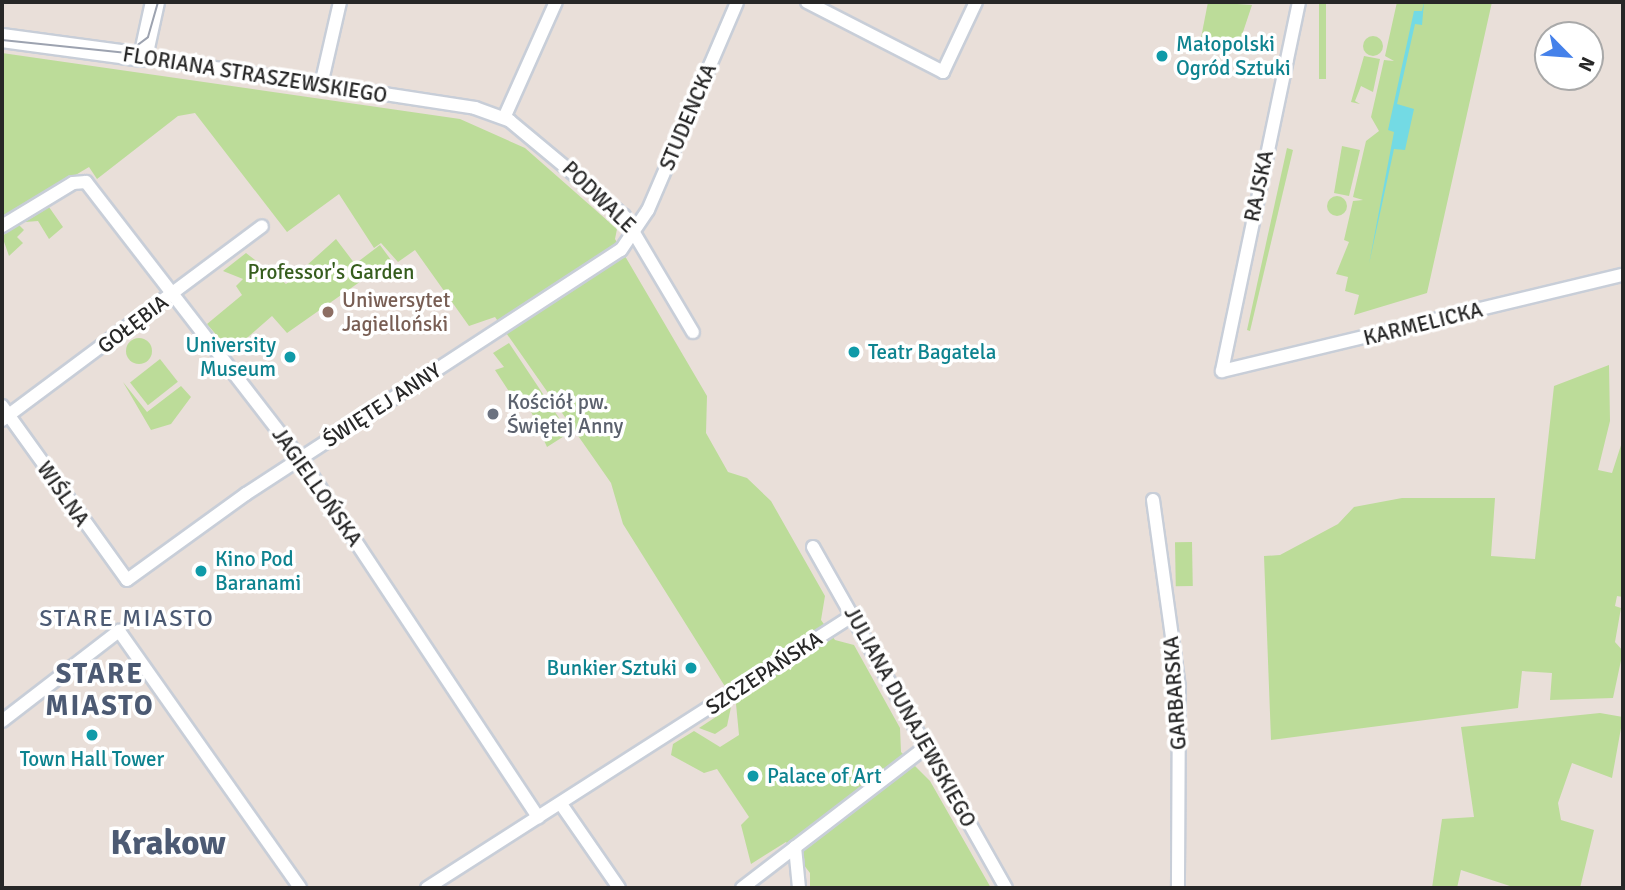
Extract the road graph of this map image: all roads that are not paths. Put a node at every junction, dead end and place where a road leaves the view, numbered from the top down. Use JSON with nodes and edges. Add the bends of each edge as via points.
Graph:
{"nodes":[{"id":1,"x":155,"y":2,"type":"edge"},
{"id":2,"x":340,"y":2,"type":"edge"},
{"id":3,"x":556,"y":2,"type":"edge"},
{"id":4,"x":737,"y":2,"type":"edge"},
{"id":5,"x":807,"y":2,"type":"edge"},
{"id":6,"x":976,"y":2,"type":"edge"},
{"id":7,"x":1299,"y":2,"type":"edge"},
{"id":8,"x":3,"y":38,"type":"edge"},
{"id":9,"x":143,"y":57,"type":"junction"},
{"id":10,"x":321,"y":85,"type":"junction"},
{"id":11,"x":504,"y":118,"type":"junction"},
{"id":12,"x":2,"y":226,"type":"edge"},
{"id":13,"x":262,"y":226,"type":"dead end"},
{"id":14,"x":637,"y":232,"type":"junction"},
{"id":15,"x":1623,"y":275,"type":"edge"},
{"id":16,"x":172,"y":295,"type":"junction"},
{"id":17,"x":693,"y":332,"type":"dead end"},
{"id":18,"x":1222,"y":371,"type":"joint"},
{"id":19,"x":4,"y":414,"type":"edge"},
{"id":20,"x":300,"y":458,"type":"junction"},
{"id":21,"x":1153,"y":499,"type":"dead end"},
{"id":22,"x":813,"y":547,"type":"dead end"},
{"id":23,"x":127,"y":580,"type":"joint"},
{"id":24,"x":852,"y":616,"type":"junction"},
{"id":25,"x":2,"y":721,"type":"edge"},
{"id":26,"x":926,"y":747,"type":"junction"},
{"id":27,"x":563,"y":807,"type":"junction"},
{"id":28,"x":538,"y":817,"type":"junction"},
{"id":29,"x":795,"y":847,"type":"junction"},
{"id":30,"x":300,"y":888,"type":"edge"},
{"id":31,"x":427,"y":888,"type":"edge"},
{"id":32,"x":619,"y":888,"type":"edge"},
{"id":33,"x":742,"y":888,"type":"edge"},
{"id":34,"x":799,"y":888,"type":"edge"},
{"id":35,"x":1006,"y":888,"type":"edge"},
{"id":36,"x":1178,"y":888,"type":"edge"}],
"edges":[{"from":1,"to":9,"type":"street"},
{"from":2,"to":10,"type":"street"},
{"from":3,"to":11,"type":"street"},
{"from":4,"to":14,"type":"street","name":"STUDENCKA"},
{"from":5,"to":6,"type":"street","via":[[943,72]]},
{"from":7,"to":18,"type":"street","name":"RAJSKA"},
{"from":8,"to":9,"type":"street","name":"FLORIANA STRASZEWSKIEGO"},
{"from":9,"to":10,"type":"street","name":"FLORIANA STRASZEWSKIEGO"},
{"from":10,"to":11,"type":"street","name":"FLORIANA STRASZEWSKIEGO"},
{"from":11,"to":14,"type":"street","name":"PODWALE","via":[[613,205]]},
{"from":12,"to":16,"type":"street","name":"JAGIELLOŃSKA","via":[[73,183],[86,182]]},
{"from":13,"to":16,"type":"street","name":"GOŁĘBIA"},
{"from":14,"to":17,"type":"street","name":"PODWALE"},
{"from":14,"to":20,"type":"street","name":"ŚWIĘTEJ ANNY","via":[[621,250],[400,385]]},
{"from":15,"to":18,"type":"street","name":"KARMELICKA"},
{"from":16,"to":19,"type":"street","name":"GOŁĘBIA"},
{"from":16,"to":20,"type":"street","name":"JAGIELLOŃSKA"},
{"from":19,"to":23,"type":"street","name":"WIŚLNA"},
{"from":20,"to":23,"type":"street","name":"ŚWIĘTEJ ANNY"},
{"from":20,"to":28,"type":"street","name":"JAGIELLOŃSKA"},
{"from":21,"to":36,"type":"street","name":"GARBARSKA","via":[[1179,687]]},
{"from":22,"to":24,"type":"street","name":"JULIANA DUNAJEWSKIEGO"},
{"from":24,"to":26,"type":"street","name":"JULIANA DUNAJEWSKIEGO"},
{"from":24,"to":27,"type":"street","name":"SZCZEPAŃSKA"},
{"from":25,"to":30,"type":"street","via":[[119,631]]},
{"from":26,"to":29,"type":"street"},
{"from":26,"to":35,"type":"street","name":"JULIANA DUNAJEWSKIEGO"},
{"from":27,"to":28,"type":"street"},
{"from":27,"to":32,"type":"street"},
{"from":28,"to":31,"type":"street"},
{"from":29,"to":33,"type":"street"},
{"from":29,"to":34,"type":"street"}]}
